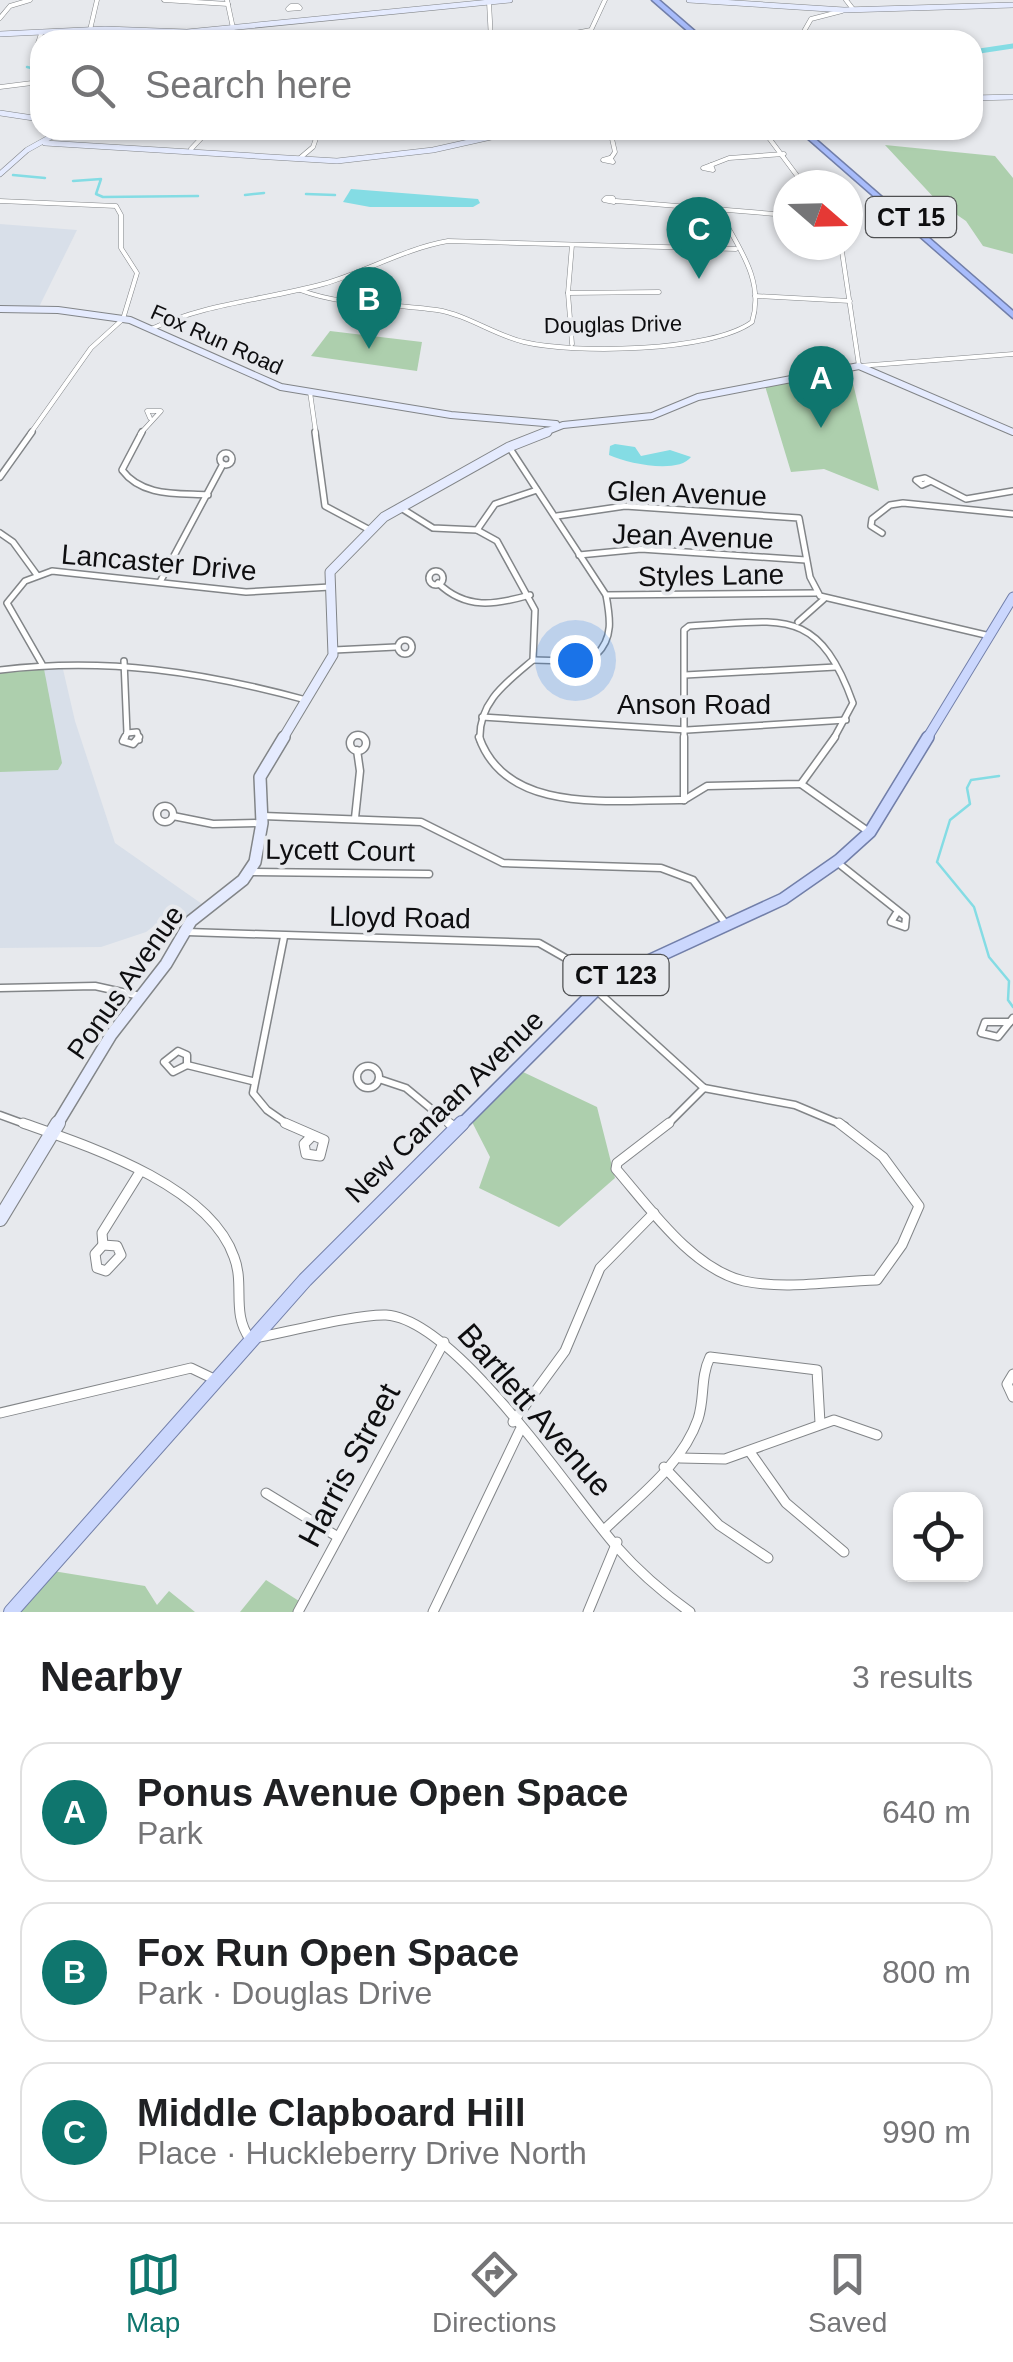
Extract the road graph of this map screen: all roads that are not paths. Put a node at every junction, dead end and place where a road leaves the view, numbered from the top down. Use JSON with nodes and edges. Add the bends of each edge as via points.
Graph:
{"nodes":[{"id":1,"x":30,"y":0,"type":"edge"},
{"id":2,"x":98,"y":0,"type":"edge"},
{"id":3,"x":164,"y":0,"type":"edge"},
{"id":4,"x":510,"y":0,"type":"edge"},
{"id":5,"x":606,"y":0,"type":"edge"},
{"id":6,"x":652,"y":0,"type":"edge"},
{"id":7,"x":689,"y":0,"type":"edge"},
{"id":8,"x":846,"y":0,"type":"edge"},
{"id":9,"x":227,"y":2,"type":"edge"},
{"id":10,"x":488,"y":2,"type":"edge"},
{"id":11,"x":746,"y":2,"type":"edge"},
{"id":12,"x":1013,"y":5,"type":"edge"},
{"id":13,"x":853,"y":9,"type":"junction"},
{"id":14,"x":294,"y":10,"type":"dead end"},
{"id":15,"x":825,"y":12,"type":"junction"},
{"id":16,"x":0,"y":18,"type":"edge"},
{"id":17,"x":301,"y":21,"type":"junction"},
{"id":18,"x":232,"y":28,"type":"junction"},
{"id":19,"x":90,"y":30,"type":"edge"},
{"id":20,"x":197,"y":30,"type":"edge"},
{"id":21,"x":490,"y":30,"type":"edge"},
{"id":22,"x":591,"y":30,"type":"edge"},
{"id":23,"x":687,"y":30,"type":"edge"},
{"id":24,"x":803,"y":30,"type":"edge"},
{"id":25,"x":0,"y":34,"type":"edge"},
{"id":26,"x":30,"y":34,"type":"edge"},
{"id":27,"x":30,"y":83,"type":"edge"},
{"id":28,"x":0,"y":87,"type":"edge"},
{"id":29,"x":983,"y":98,"type":"edge"},
{"id":30,"x":1013,"y":98,"type":"edge"},
{"id":31,"x":0,"y":113,"type":"edge"},
{"id":32,"x":30,"y":118,"type":"edge"},
{"id":33,"x":48,"y":140,"type":"edge"},
{"id":34,"x":200,"y":140,"type":"edge"},
{"id":35,"x":316,"y":140,"type":"edge"},
{"id":36,"x":474,"y":140,"type":"edge"},
{"id":37,"x":612,"y":140,"type":"edge"},
{"id":38,"x":772,"y":140,"type":"edge"},
{"id":39,"x":815,"y":140,"type":"edge"},
{"id":40,"x":816,"y":140,"type":"edge"},
{"id":41,"x":45,"y":142,"type":"junction"},
{"id":42,"x":192,"y":149,"type":"junction"},
{"id":43,"x":784,"y":154,"type":"junction"},
{"id":44,"x":300,"y":158,"type":"junction"},
{"id":45,"x":611,"y":158,"type":"dead end"},
{"id":46,"x":711,"y":166,"type":"dead end"},
{"id":47,"x":794,"y":170,"type":"edge"},
{"id":48,"x":0,"y":174,"type":"edge"},
{"id":49,"x":0,"y":201,"type":"edge"},
{"id":50,"x":616,"y":201,"type":"dead end"},
{"id":51,"x":719,"y":211,"type":"junction"},
{"id":52,"x":773,"y":214,"type":"edge"},
{"id":53,"x":572,"y":245,"type":"junction"},
{"id":54,"x":736,"y":249,"type":"junction"},
{"id":55,"x":843,"y":260,"type":"edge"},
{"id":56,"x":298,"y":290,"type":"junction"},
{"id":57,"x":659,"y":292,"type":"dead end"},
{"id":58,"x":568,"y":293,"type":"junction"},
{"id":59,"x":755,"y":296,"type":"junction"},
{"id":60,"x":850,"y":301,"type":"junction"},
{"id":61,"x":1013,"y":305,"type":"edge"},
{"id":62,"x":0,"y":309,"type":"edge"},
{"id":63,"x":1013,"y":315,"type":"edge"},
{"id":64,"x":123,"y":318,"type":"junction"},
{"id":65,"x":151,"y":330,"type":"junction"},
{"id":66,"x":572,"y":344,"type":"junction"},
{"id":67,"x":1013,"y":354,"type":"edge"},
{"id":68,"x":859,"y":366,"type":"junction"},
{"id":69,"x":310,"y":392,"type":"junction"},
{"id":70,"x":150,"y":418,"type":"dead end"},
{"id":71,"x":539,"y":428,"type":"junction"},
{"id":72,"x":1013,"y":432,"type":"edge"},
{"id":73,"x":509,"y":446,"type":"junction"},
{"id":74,"x":224,"y":464,"type":"dead end"},
{"id":75,"x":0,"y":477,"type":"edge"},
{"id":76,"x":929,"y":482,"type":"dead end"},
{"id":77,"x":538,"y":490,"type":"junction"},
{"id":78,"x":1013,"y":491,"type":"edge"},
{"id":79,"x":208,"y":495,"type":"junction"},
{"id":80,"x":400,"y":506,"type":"junction"},
{"id":81,"x":1013,"y":514,"type":"edge"},
{"id":82,"x":556,"y":516,"type":"junction"},
{"id":83,"x":368,"y":530,"type":"junction"},
{"id":84,"x":477,"y":530,"type":"junction"},
{"id":85,"x":0,"y":533,"type":"edge"},
{"id":86,"x":882,"y":533,"type":"dead end"},
{"id":87,"x":579,"y":555,"type":"junction"},
{"id":88,"x":806,"y":560,"type":"junction"},
{"id":89,"x":36,"y":575,"type":"junction"},
{"id":90,"x":160,"y":582,"type":"junction"},
{"id":91,"x":438,"y":583,"type":"dead end"},
{"id":92,"x":330,"y":586,"type":"junction"},
{"id":93,"x":816,"y":593,"type":"junction"},
{"id":94,"x":606,"y":595,"type":"junction"},
{"id":95,"x":530,"y":596,"type":"junction"},
{"id":96,"x":1013,"y":597,"type":"edge"},
{"id":97,"x":824,"y":598,"type":"junction"},
{"id":98,"x":798,"y":622,"type":"junction"},
{"id":99,"x":990,"y":636,"type":"junction"},
{"id":100,"x":396,"y":647,"type":"dead end"},
{"id":101,"x":334,"y":650,"type":"junction"},
{"id":102,"x":532,"y":660,"type":"junction"},
{"id":103,"x":124,"y":661,"type":"junction"},
{"id":104,"x":42,"y":664,"type":"junction"},
{"id":105,"x":837,"y":667,"type":"junction"},
{"id":106,"x":0,"y":670,"type":"edge"},
{"id":107,"x":685,"y":676,"type":"junction"},
{"id":108,"x":308,"y":700,"type":"junction"},
{"id":109,"x":482,"y":717,"type":"junction"},
{"id":110,"x":848,"y":720,"type":"junction"},
{"id":111,"x":686,"y":730,"type":"junction"},
{"id":112,"x":127,"y":733,"type":"dead end"},
{"id":113,"x":357,"y":750,"type":"dead end"},
{"id":114,"x":686,"y":782,"type":"junction"},
{"id":115,"x":800,"y":784,"type":"junction"},
{"id":116,"x":707,"y":786,"type":"junction"},
{"id":117,"x":684,"y":800,"type":"junction"},
{"id":118,"x":173,"y":816,"type":"dead end"},
{"id":119,"x":355,"y":818,"type":"junction"},
{"id":120,"x":262,"y":820,"type":"junction"},
{"id":121,"x":870,"y":832,"type":"junction"},
{"id":122,"x":838,"y":863,"type":"junction"},
{"id":123,"x":250,"y":872,"type":"junction"},
{"id":124,"x":429,"y":874,"type":"dead end"},
{"id":125,"x":896,"y":914,"type":"dead end"},
{"id":126,"x":726,"y":924,"type":"junction"},
{"id":127,"x":184,"y":932,"type":"junction"},
{"id":128,"x":284,"y":937,"type":"junction"},
{"id":129,"x":601,"y":986,"type":"junction"},
{"id":130,"x":0,"y":988,"type":"edge"},
{"id":131,"x":141,"y":996,"type":"junction"},
{"id":132,"x":187,"y":1065,"type":"dead end"},
{"id":133,"x":379,"y":1079,"type":"dead end"},
{"id":134,"x":252,"y":1081,"type":"junction"},
{"id":135,"x":704,"y":1088,"type":"junction"},
{"id":136,"x":0,"y":1115,"type":"edge"},
{"id":137,"x":454,"y":1128,"type":"junction"},
{"id":138,"x":52,"y":1134,"type":"junction"},
{"id":139,"x":310,"y":1138,"type":"dead end"},
{"id":140,"x":140,"y":1172,"type":"junction"},
{"id":141,"x":654,"y":1213,"type":"junction"},
{"id":142,"x":1,"y":1215,"type":"edge"},
{"id":143,"x":102,"y":1245,"type":"dead end"},
{"id":144,"x":250,"y":1340,"type":"junction"},
{"id":145,"x":444,"y":1342,"type":"junction"},
{"id":146,"x":1013,"y":1374,"type":"edge"},
{"id":147,"x":214,"y":1378,"type":"junction"},
{"id":148,"x":1013,"y":1397,"type":"edge"},
{"id":149,"x":0,"y":1412,"type":"edge"},
{"id":150,"x":820,"y":1422,"type":"junction"},
{"id":151,"x":516,"y":1426,"type":"junction"},
{"id":152,"x":878,"y":1434,"type":"dead end"},
{"id":153,"x":750,"y":1452,"type":"junction"},
{"id":154,"x":680,"y":1458,"type":"junction"},
{"id":155,"x":664,"y":1466,"type":"junction"},
{"id":156,"x":266,"y":1493,"type":"dead end"},
{"id":157,"x":606,"y":1528,"type":"junction"},
{"id":158,"x":338,"y":1537,"type":"junction"},
{"id":159,"x":617,"y":1542,"type":"junction"},
{"id":160,"x":844,"y":1552,"type":"dead end"},
{"id":161,"x":768,"y":1558,"type":"dead end"},
{"id":162,"x":11,"y":1612,"type":"edge"},
{"id":163,"x":298,"y":1612,"type":"edge"},
{"id":164,"x":433,"y":1612,"type":"edge"},
{"id":165,"x":588,"y":1612,"type":"edge"},
{"id":166,"x":690,"y":1612,"type":"edge"}],
"edges":[{"from":1,"to":16,"type":"street","via":[[10,6]]},
{"from":2,"to":19,"type":"street"},
{"from":3,"to":9,"type":"street"},
{"from":4,"to":10,"type":"street"},
{"from":5,"to":22,"type":"street"},
{"from":6,"to":23,"type":"highway"},
{"from":7,"to":11,"type":"street"},
{"from":8,"to":13,"type":"street"},
{"from":9,"to":18,"type":"street"},
{"from":10,"to":17,"type":"street"},
{"from":10,"to":21,"type":"street"},
{"from":11,"to":15,"type":"street"},
{"from":12,"to":13,"type":"street"},
{"from":13,"to":15,"type":"street"},
{"from":14,"to":17,"type":"street"},
{"from":15,"to":24,"type":"street"},
{"from":17,"to":18,"type":"street"},
{"from":18,"to":20,"type":"street"},
{"from":25,"to":26,"type":"street"},
{"from":27,"to":28,"type":"street"},
{"from":29,"to":30,"type":"street"},
{"from":31,"to":32,"type":"street"},
{"from":33,"to":41,"type":"street"},
{"from":34,"to":42,"type":"street"},
{"from":35,"to":44,"type":"street"},
{"from":36,"to":44,"type":"street","via":[[344,161]]},
{"from":37,"to":45,"type":"street"},
{"from":38,"to":43,"type":"street"},
{"from":39,"to":63,"type":"highway","number":"CT 15"},
{"from":40,"to":61,"type":"highway","number":"CT 15"},
{"from":41,"to":42,"type":"street"},
{"from":41,"to":48,"type":"street"},
{"from":42,"to":44,"type":"street"},
{"from":43,"to":46,"type":"street"},
{"from":43,"to":47,"type":"street"},
{"from":49,"to":64,"type":"street","via":[[116,206],[121,248],[137,272]]},
{"from":50,"to":51,"type":"street"},
{"from":51,"to":52,"type":"street"},
{"from":51,"to":54,"type":"street"},
{"from":53,"to":54,"type":"street"},
{"from":53,"to":56,"type":"street","via":[[434,244]]},
{"from":53,"to":58,"type":"street"},
{"from":54,"to":59,"type":"street","via":[[750,262]]},
{"from":55,"to":60,"type":"street"},
{"from":56,"to":65,"type":"street","via":[[184,314]]},
{"from":56,"to":66,"type":"street","name":"Douglas Drive","via":[[337,302],[445,312],[514,340]]},
{"from":57,"to":58,"type":"street"},
{"from":58,"to":66,"type":"street"},
{"from":59,"to":60,"type":"street"},
{"from":59,"to":66,"type":"street","name":"Douglas Drive","via":[[752,324],[736,332],[670,343]]},
{"from":60,"to":68,"type":"street"},
{"from":62,"to":64,"type":"street","name":"Fox Run Road"},
{"from":64,"to":65,"type":"street","name":"Fox Run Road"},
{"from":64,"to":75,"type":"street","via":[[91,348]]},
{"from":65,"to":69,"type":"street","name":"Fox Run Road","via":[[261,381]]},
{"from":67,"to":68,"type":"street"},
{"from":68,"to":71,"type":"street","via":[[698,397],[652,416]]},
{"from":68,"to":72,"type":"street"},
{"from":69,"to":71,"type":"street","name":"Fox Run Road"},
{"from":69,"to":83,"type":"street","via":[[325,506]]},
{"from":70,"to":79,"type":"street","via":[[122,470],[129,482]]},
{"from":71,"to":73,"type":"street"},
{"from":73,"to":77,"type":"street","name":"Styles Lane"},
{"from":73,"to":80,"type":"street"},
{"from":74,"to":79,"type":"street"},
{"from":76,"to":78,"type":"street","via":[[973,501]]},
{"from":77,"to":82,"type":"street","name":"Styles Lane"},
{"from":77,"to":84,"type":"street","via":[[496,504]]},
{"from":79,"to":90,"type":"street"},
{"from":80,"to":83,"type":"street"},
{"from":80,"to":84,"type":"street","via":[[432,528]]},
{"from":81,"to":86,"type":"street","via":[[903,503],[872,519]]},
{"from":82,"to":87,"type":"street","name":"Styles Lane"},
{"from":82,"to":88,"type":"street","name":"Glen Avenue","via":[[625,506],[799,518]]},
{"from":83,"to":92,"type":"street","via":[[331,567]]},
{"from":84,"to":95,"type":"street","via":[[497,541]]},
{"from":85,"to":89,"type":"street"},
{"from":87,"to":88,"type":"street","name":"Jean Avenue","via":[[641,549]]},
{"from":87,"to":94,"type":"street","name":"Styles Lane"},
{"from":88,"to":93,"type":"street","name":"Glen Avenue"},
{"from":89,"to":90,"type":"street","name":"Lancaster Drive"},
{"from":89,"to":104,"type":"street","name":"Lancaster Drive","via":[[7,603]]},
{"from":90,"to":92,"type":"street","name":"Lancaster Drive","via":[[246,592]]},
{"from":91,"to":95,"type":"street","via":[[477,606]]},
{"from":92,"to":101,"type":"street"},
{"from":93,"to":94,"type":"street","name":"Styles Lane"},
{"from":93,"to":97,"type":"street"},
{"from":94,"to":102,"type":"street","name":"Styles Lane","via":[[604,652],[582,662]]},
{"from":95,"to":102,"type":"street","via":[[536,620]]},
{"from":96,"to":99,"type":"main road","name":"New Canaan Avenue","number":"CT 123"},
{"from":97,"to":98,"type":"street"},
{"from":97,"to":99,"type":"street"},
{"from":98,"to":105,"type":"street"},
{"from":98,"to":107,"type":"street","via":[[690,626],[684,630]]},
{"from":99,"to":121,"type":"main road","name":"New Canaan Avenue","number":"CT 123"},
{"from":100,"to":101,"type":"street"},
{"from":101,"to":108,"type":"street"},
{"from":102,"to":109,"type":"street","via":[[494,693]]},
{"from":103,"to":104,"type":"street"},
{"from":103,"to":108,"type":"street","via":[[220,676]]},
{"from":103,"to":112,"type":"street"},
{"from":104,"to":106,"type":"street"},
{"from":105,"to":107,"type":"street"},
{"from":105,"to":110,"type":"street","via":[[852,703]]},
{"from":107,"to":111,"type":"street"},
{"from":108,"to":120,"type":"street","via":[[260,777]]},
{"from":109,"to":111,"type":"street","name":"Anson Road"},
{"from":109,"to":117,"type":"street","via":[[484,753],[513,785],[568,798]]},
{"from":110,"to":111,"type":"street","name":"Anson Road"},
{"from":110,"to":115,"type":"street"},
{"from":111,"to":114,"type":"street"},
{"from":113,"to":119,"type":"street"},
{"from":114,"to":116,"type":"street"},
{"from":114,"to":117,"type":"street"},
{"from":115,"to":116,"type":"street"},
{"from":115,"to":121,"type":"street"},
{"from":116,"to":117,"type":"street"},
{"from":118,"to":120,"type":"street","via":[[214,824]]},
{"from":119,"to":120,"type":"street"},
{"from":119,"to":126,"type":"street","via":[[421,822],[502,864],[681,873],[702,889]]},
{"from":120,"to":123,"type":"street"},
{"from":121,"to":122,"type":"main road","name":"New Canaan Avenue","number":"CT 123"},
{"from":122,"to":125,"type":"street"},
{"from":122,"to":126,"type":"main road","name":"New Canaan Avenue","number":"CT 123","via":[[780,901]]},
{"from":123,"to":124,"type":"street","name":"Lycett Court"},
{"from":123,"to":127,"type":"street","name":"Ponus Avenue"},
{"from":126,"to":129,"type":"main road","name":"New Canaan Avenue","number":"CT 123","via":[[648,955]]},
{"from":127,"to":128,"type":"street","name":"Lloyd Road"},
{"from":127,"to":131,"type":"street","name":"Ponus Avenue"},
{"from":128,"to":129,"type":"street","name":"Lloyd Road","via":[[539,944],[562,952]]},
{"from":128,"to":134,"type":"street"},
{"from":129,"to":135,"type":"street","name":"Lloyd Road"},
{"from":129,"to":137,"type":"main road","name":"New Canaan Avenue","number":"CT 123"},
{"from":130,"to":131,"type":"street","via":[[95,986]]},
{"from":131,"to":138,"type":"street","name":"Ponus Avenue"},
{"from":132,"to":134,"type":"street"},
{"from":133,"to":137,"type":"street","via":[[406,1088]]},
{"from":134,"to":139,"type":"street","via":[[257,1100]]},
{"from":135,"to":141,"type":"street","via":[[618,1163],[616,1169]]},
{"from":135,"to":141,"type":"street","via":[[795,1105],[848,1126],[883,1157],[919,1206],[877,1280],[742,1280],[718,1269]]},
{"from":136,"to":138,"type":"street"},
{"from":137,"to":144,"type":"main road","name":"New Canaan Avenue","number":"CT 123"},
{"from":138,"to":140,"type":"street"},
{"from":138,"to":142,"type":"street","name":"Ponus Avenue"},
{"from":140,"to":143,"type":"street","via":[[102,1233]]},
{"from":140,"to":144,"type":"street","via":[[209,1215],[231,1247],[239,1267],[237,1316]]},
{"from":141,"to":151,"type":"street","via":[[600,1268],[566,1351]]},
{"from":144,"to":145,"type":"street","name":"Bartlett Avenue","via":[[392,1315],[414,1320]]},
{"from":144,"to":147,"type":"main road","name":"New Canaan Avenue","number":"CT 123"},
{"from":145,"to":151,"type":"street","name":"Bartlett Avenue"},
{"from":145,"to":158,"type":"street","name":"Harris Street"},
{"from":146,"to":148,"type":"street","via":[[1007,1384]]},
{"from":147,"to":149,"type":"street","via":[[191,1368]]},
{"from":147,"to":162,"type":"main road","name":"New Canaan Avenue","number":"CT 123"},
{"from":150,"to":152,"type":"street"},
{"from":150,"to":153,"type":"street"},
{"from":150,"to":154,"type":"street","via":[[817,1370],[710,1357],[699,1376],[699,1415]]},
{"from":151,"to":157,"type":"street","name":"Bartlett Avenue"},
{"from":151,"to":164,"type":"street"},
{"from":153,"to":154,"type":"street"},
{"from":153,"to":160,"type":"street","via":[[786,1502]]},
{"from":154,"to":155,"type":"street"},
{"from":155,"to":157,"type":"street"},
{"from":155,"to":161,"type":"street","via":[[719,1524]]},
{"from":156,"to":158,"type":"street"},
{"from":157,"to":159,"type":"street","name":"Bartlett Avenue"},
{"from":158,"to":163,"type":"street","name":"Harris Street"},
{"from":159,"to":165,"type":"street"},
{"from":159,"to":166,"type":"street","name":"Bartlett Avenue","via":[[661,1592]]}]}
